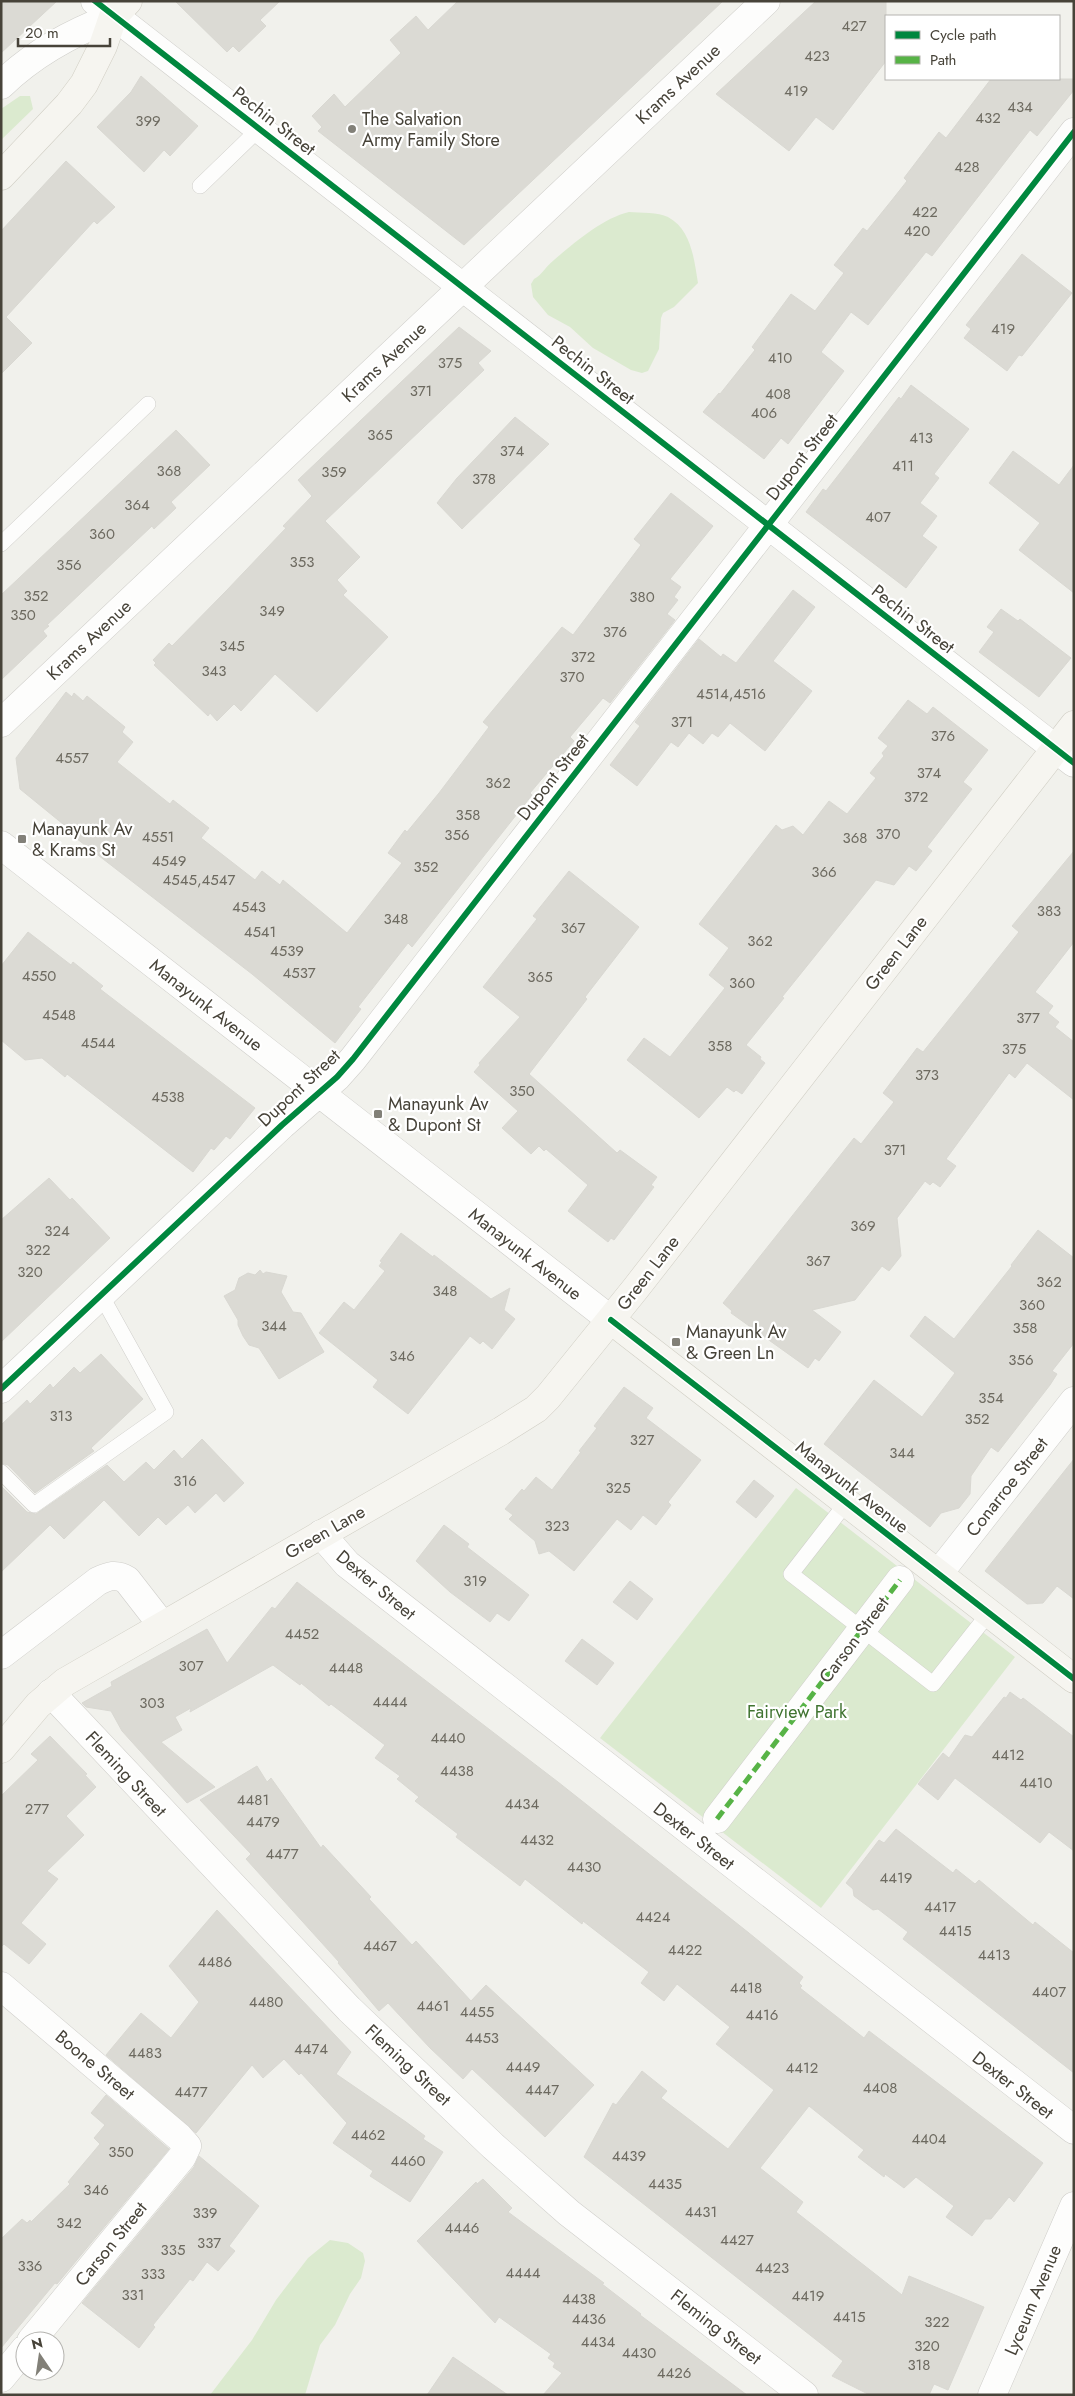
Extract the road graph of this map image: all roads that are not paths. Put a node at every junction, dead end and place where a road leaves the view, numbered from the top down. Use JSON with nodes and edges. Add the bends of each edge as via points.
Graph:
{"nodes":[{"id":1,"x":766,"y":1,"type":"edge"},
{"id":2,"x":112,"y":6,"type":"edge"},
{"id":3,"x":1,"y":85,"type":"edge"},
{"id":4,"x":259,"y":129,"type":"junction"},
{"id":5,"x":1074,"y":132,"type":"edge"},
{"id":6,"x":1,"y":176,"type":"edge"},
{"id":7,"x":200,"y":186,"type":"dead end"},
{"id":8,"x":462,"y":288,"type":"junction"},
{"id":9,"x":148,"y":404,"type":"dead end"},
{"id":10,"x":768,"y":525,"type":"junction"},
{"id":11,"x":1,"y":544,"type":"edge"},
{"id":12,"x":1,"y":723,"type":"edge"},
{"id":13,"x":1074,"y":725,"type":"edge"},
{"id":14,"x":1065,"y":755,"type":"edge"},
{"id":15,"x":1,"y":845,"type":"edge"},
{"id":16,"x":320,"y":1093,"type":"junction"},
{"id":17,"x":101,"y":1295,"type":"junction"},
{"id":18,"x":611,"y":1320,"type":"junction"},
{"id":19,"x":1,"y":1389,"type":"edge"},
{"id":20,"x":1074,"y":1401,"type":"edge"},
{"id":21,"x":1,"y":1472,"type":"edge"},
{"id":22,"x":847,"y":1502,"type":"junction"},
{"id":23,"x":321,"y":1534,"type":"junction"},
{"id":24,"x":939,"y":1573,"type":"junction"},
{"id":25,"x":900,"y":1580,"type":"dead end"},
{"id":26,"x":988,"y":1613,"type":"junction"},
{"id":27,"x":162,"y":1625,"type":"junction"},
{"id":28,"x":862,"y":1629,"type":"junction"},
{"id":29,"x":1,"y":1655,"type":"edge"},
{"id":30,"x":1074,"y":1679,"type":"edge"},
{"id":31,"x":50,"y":1693,"type":"junction"},
{"id":32,"x":1,"y":1749,"type":"edge"},
{"id":33,"x":717,"y":1819,"type":"dead end"},
{"id":34,"x":1,"y":1986,"type":"edge"},
{"id":35,"x":1074,"y":2130,"type":"edge"},
{"id":36,"x":187,"y":2146,"type":"joint"},
{"id":37,"x":1074,"y":2206,"type":"edge"},
{"id":38,"x":40,"y":2331,"type":"edge"},
{"id":39,"x":15,"y":2361,"type":"edge"},
{"id":40,"x":1,"y":2378,"type":"edge"},
{"id":41,"x":804,"y":2395,"type":"edge"},
{"id":42,"x":992,"y":2395,"type":"edge"}],
"edges":[{"from":1,"to":8,"type":"street","name":"Krams Avenue"},
{"from":2,"to":3,"type":"street","via":[[43,50]]},
{"from":2,"to":4,"type":"street","name":"Pechin Street"},
{"from":2,"to":6,"type":"main road","via":[[103,46],[84,84]]},
{"from":4,"to":7,"type":"lane"},
{"from":4,"to":8,"type":"street","name":"Pechin Street"},
{"from":5,"to":10,"type":"street","name":"Dupont Street"},
{"from":8,"to":10,"type":"street","name":"Pechin Street"},
{"from":8,"to":12,"type":"street","name":"Krams Avenue"},
{"from":9,"to":11,"type":"lane"},
{"from":10,"to":14,"type":"street","name":"Pechin Street"},
{"from":10,"to":16,"type":"street","name":"Dupont Street","via":[[353,1059]]},
{"from":13,"to":14,"type":"main road","name":"Green Lane"},
{"from":14,"to":18,"type":"main road","name":"Green Lane"},
{"from":15,"to":16,"type":"street","name":"Manayunk Avenue"},
{"from":16,"to":17,"type":"street","name":"Dupont Street"},
{"from":16,"to":18,"type":"street","name":"Manayunk Avenue"},
{"from":17,"to":19,"type":"street","name":"Dupont Street"},
{"from":17,"to":21,"type":"lane","via":[[166,1412],[34,1505]]},
{"from":18,"to":22,"type":"main road","name":"Manayunk Avenue"},
{"from":18,"to":23,"type":"main road","name":"Green Lane","via":[[536,1409]]},
{"from":20,"to":24,"type":"street","name":"Conarroe Street"},
{"from":22,"to":24,"type":"main road","name":"Manayunk Avenue"},
{"from":22,"to":28,"type":"lane","via":[[791,1574]]},
{"from":23,"to":27,"type":"main road","name":"Green Lane"},
{"from":23,"to":35,"type":"street","name":"Dexter Street","via":[[346,1564]]},
{"from":24,"to":26,"type":"main road","name":"Manayunk Avenue"},
{"from":25,"to":28,"type":"street","name":"Carson Street"},
{"from":26,"to":28,"type":"lane","via":[[933,1684]]},
{"from":26,"to":30,"type":"main road","name":"Manayunk Avenue"},
{"from":27,"to":29,"type":"street","via":[[127,1580],[119,1575],[108,1576]]},
{"from":27,"to":31,"type":"main road","name":"Green Lane"},
{"from":28,"to":33,"type":"street","name":"Carson Street"},
{"from":31,"to":32,"type":"main road","name":"Green Lane"},
{"from":31,"to":41,"type":"street","name":"Fleming Street","via":[[349,2010],[524,2174],[569,2213]]},
{"from":34,"to":36,"type":"street","name":"Boone Street"},
{"from":36,"to":38,"type":"street","name":"Carson Street","via":[[182,2157]]},
{"from":37,"to":42,"type":"street","name":"Lyceum Avenue"},
{"from":39,"to":40,"type":"street"}]}
